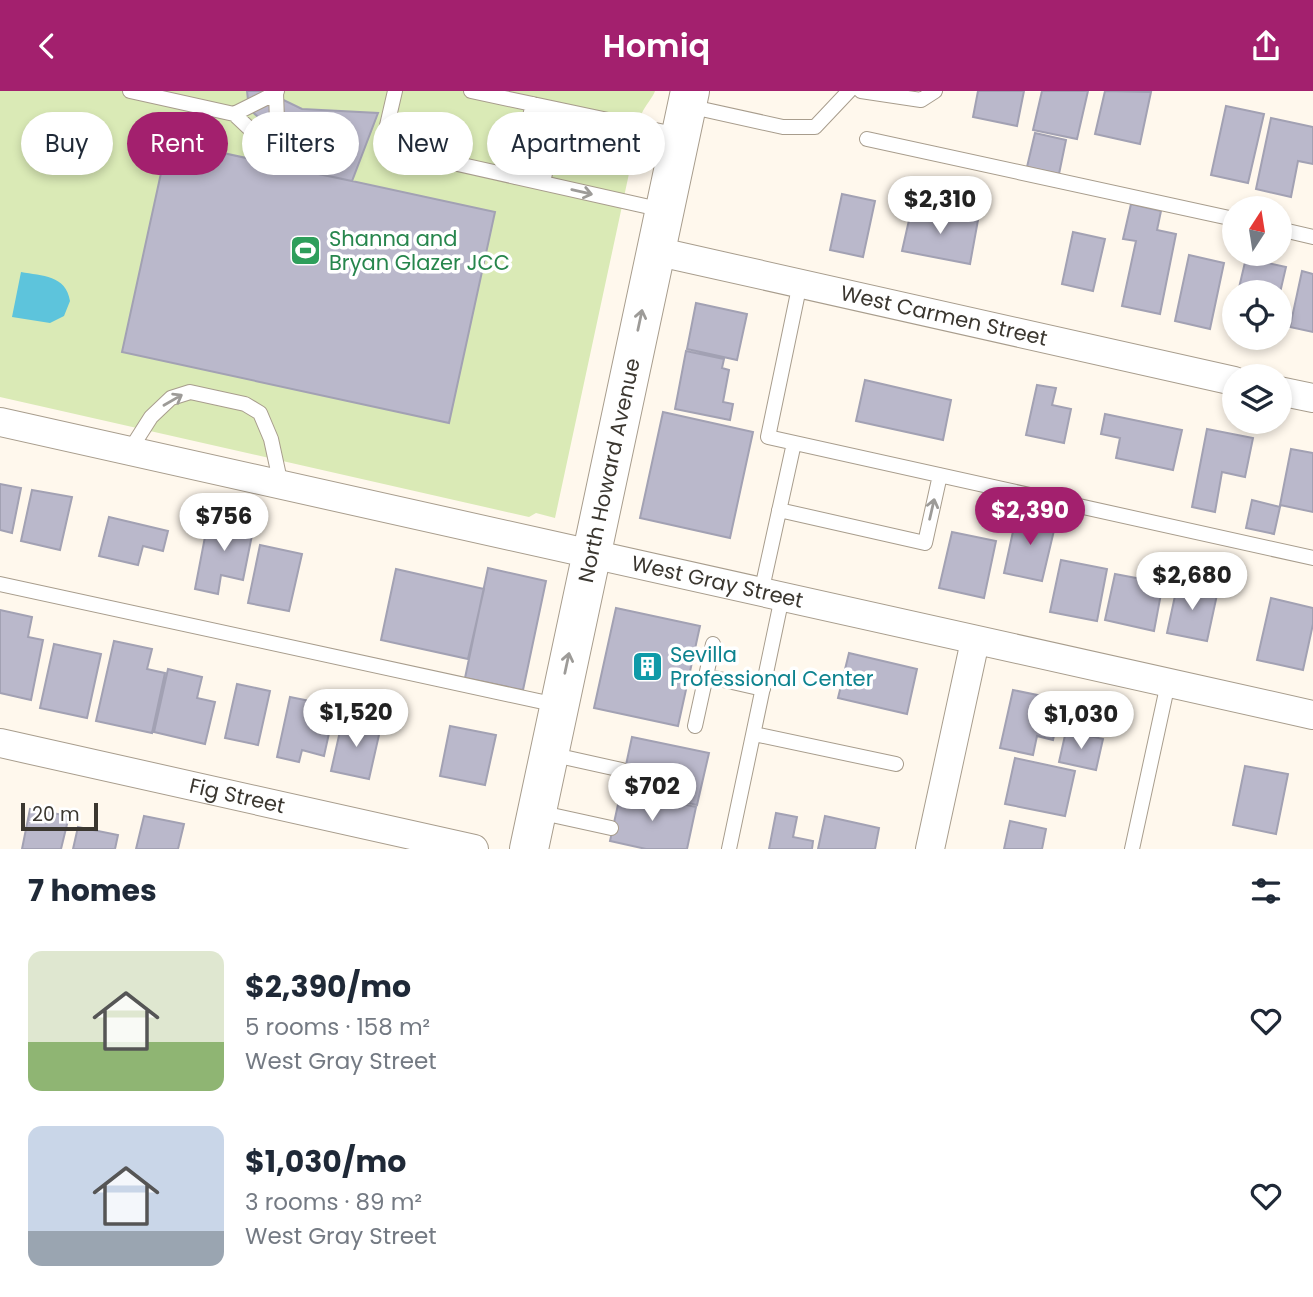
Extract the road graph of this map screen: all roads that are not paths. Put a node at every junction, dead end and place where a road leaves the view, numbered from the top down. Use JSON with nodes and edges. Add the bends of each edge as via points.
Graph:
{"nodes":[{"id":1,"x":130,"y":91,"type":"edge"},
{"id":2,"x":395,"y":91,"type":"edge"},
{"id":3,"x":471,"y":91,"type":"edge"},
{"id":4,"x":849,"y":91,"type":"edge"},
{"id":5,"x":861,"y":91,"type":"edge"},
{"id":6,"x":935,"y":91,"type":"edge"},
{"id":7,"x":276,"y":92,"type":"edge"},
{"id":8,"x":533,"y":104,"type":"junction"},
{"id":9,"x":558,"y":110,"type":"junction"},
{"id":10,"x":686,"y":111,"type":"edge"},
{"id":11,"x":234,"y":114,"type":"junction"},
{"id":12,"x":867,"y":139,"type":"dead end"},
{"id":13,"x":516,"y":177,"type":"junction"},
{"id":14,"x":543,"y":183,"type":"junction"},
{"id":15,"x":664,"y":210,"type":"junction"},
{"id":16,"x":1222,"y":216,"type":"edge"},
{"id":17,"x":1292,"y":232,"type":"edge"},
{"id":18,"x":1313,"y":237,"type":"edge"},
{"id":19,"x":655,"y":251,"type":"junction"},
{"id":20,"x":800,"y":283,"type":"junction"},
{"id":21,"x":1222,"y":377,"type":"edge"},
{"id":22,"x":1292,"y":394,"type":"edge"},
{"id":23,"x":1313,"y":398,"type":"edge"},
{"id":24,"x":0,"y":422,"type":"edge"},
{"id":25,"x":794,"y":443,"type":"junction"},
{"id":26,"x":130,"y":450,"type":"junction"},
{"id":27,"x":940,"y":475,"type":"junction"},
{"id":28,"x":281,"y":485,"type":"junction"},
{"id":29,"x":779,"y":510,"type":"junction"},
{"id":30,"x":591,"y":554,"type":"junction"},
{"id":31,"x":1313,"y":558,"type":"edge"},
{"id":32,"x":0,"y":584,"type":"edge"},
{"id":33,"x":772,"y":595,"type":"junction"},
{"id":34,"x":975,"y":641,"type":"junction"},
{"id":35,"x":713,"y":644,"type":"dead end"},
{"id":36,"x":706,"y":676,"type":"junction"},
{"id":37,"x":1168,"y":683,"type":"junction"},
{"id":38,"x":764,"y":689,"type":"junction"},
{"id":39,"x":559,"y":705,"type":"junction"},
{"id":40,"x":1313,"y":715,"type":"edge"},
{"id":41,"x":695,"y":726,"type":"dead end"},
{"id":42,"x":754,"y":734,"type":"junction"},
{"id":43,"x":0,"y":743,"type":"edge"},
{"id":44,"x":548,"y":754,"type":"junction"},
{"id":45,"x":896,"y":764,"type":"dead end"},
{"id":46,"x":622,"y":770,"type":"dead end"},
{"id":47,"x":536,"y":812,"type":"junction"},
{"id":48,"x":611,"y":828,"type":"dead end"},
{"id":49,"x":474,"y":849,"type":"edge"},
{"id":50,"x":529,"y":849,"type":"edge"},
{"id":51,"x":729,"y":849,"type":"edge"},
{"id":52,"x":930,"y":849,"type":"edge"},
{"id":53,"x":1132,"y":849,"type":"edge"}],
"edges":[{"from":1,"to":11,"type":"lane"},
{"from":2,"to":13,"type":"lane","via":[[382,147]]},
{"from":3,"to":8,"type":"lane"},
{"from":4,"to":10,"type":"lane","via":[[815,127],[783,127]]},
{"from":5,"to":6,"type":"lane","via":[[921,100]]},
{"from":7,"to":11,"type":"lane"},
{"from":7,"to":11,"type":"lane","via":[[277,121],[252,131]]},
{"from":8,"to":9,"type":"lane"},
{"from":8,"to":13,"type":"lane"},
{"from":9,"to":10,"type":"lane"},
{"from":9,"to":14,"type":"lane"},
{"from":10,"to":15,"type":"main road","name":"North Howard Avenue"},
{"from":12,"to":16,"type":"lane"},
{"from":13,"to":14,"type":"lane"},
{"from":14,"to":15,"type":"lane","one_way":true},
{"from":15,"to":19,"type":"main road","name":"North Howard Avenue"},
{"from":17,"to":18,"type":"lane"},
{"from":19,"to":20,"type":"street","name":"West Carmen Street"},
{"from":30,"to":19,"type":"main road","name":"North Howard Avenue","one_way":true},
{"from":20,"to":21,"type":"street","name":"West Carmen Street"},
{"from":20,"to":25,"type":"lane","via":[[768,437]]},
{"from":22,"to":23,"type":"street"},
{"from":24,"to":26,"type":"street","name":"West Gray Street"},
{"from":25,"to":27,"type":"lane"},
{"from":25,"to":29,"type":"lane"},
{"from":26,"to":28,"type":"street","name":"West Gray Street"},
{"from":26,"to":28,"type":"lane","one_way":true,"via":[[151,417],[171,398],[190,392],[245,404],[260,413]]},
{"from":29,"to":27,"type":"lane","one_way":true,"via":[[925,543]]},
{"from":27,"to":31,"type":"lane"},
{"from":28,"to":30,"type":"street","name":"West Gray Street"},
{"from":29,"to":33,"type":"lane"},
{"from":30,"to":33,"type":"street","name":"West Gray Street"},
{"from":39,"to":30,"type":"main road","name":"North Howard Avenue","one_way":true},
{"from":32,"to":39,"type":"lane"},
{"from":33,"to":34,"type":"street","name":"West Gray Street"},
{"from":33,"to":38,"type":"lane"},
{"from":34,"to":37,"type":"street","name":"West Gray Street"},
{"from":34,"to":52,"type":"street"},
{"from":35,"to":36,"type":"lane"},
{"from":36,"to":38,"type":"lane"},
{"from":36,"to":41,"type":"lane"},
{"from":37,"to":40,"type":"street","name":"West Gray Street"},
{"from":37,"to":53,"type":"lane"},
{"from":38,"to":42,"type":"lane"},
{"from":39,"to":44,"type":"main road","name":"North Howard Avenue"},
{"from":42,"to":45,"type":"lane"},
{"from":42,"to":51,"type":"lane"},
{"from":43,"to":49,"type":"street","name":"Fig Street"},
{"from":44,"to":46,"type":"lane"},
{"from":44,"to":47,"type":"main road","name":"North Howard Avenue"},
{"from":47,"to":48,"type":"lane"},
{"from":47,"to":50,"type":"main road","name":"North Howard Avenue"}]}
